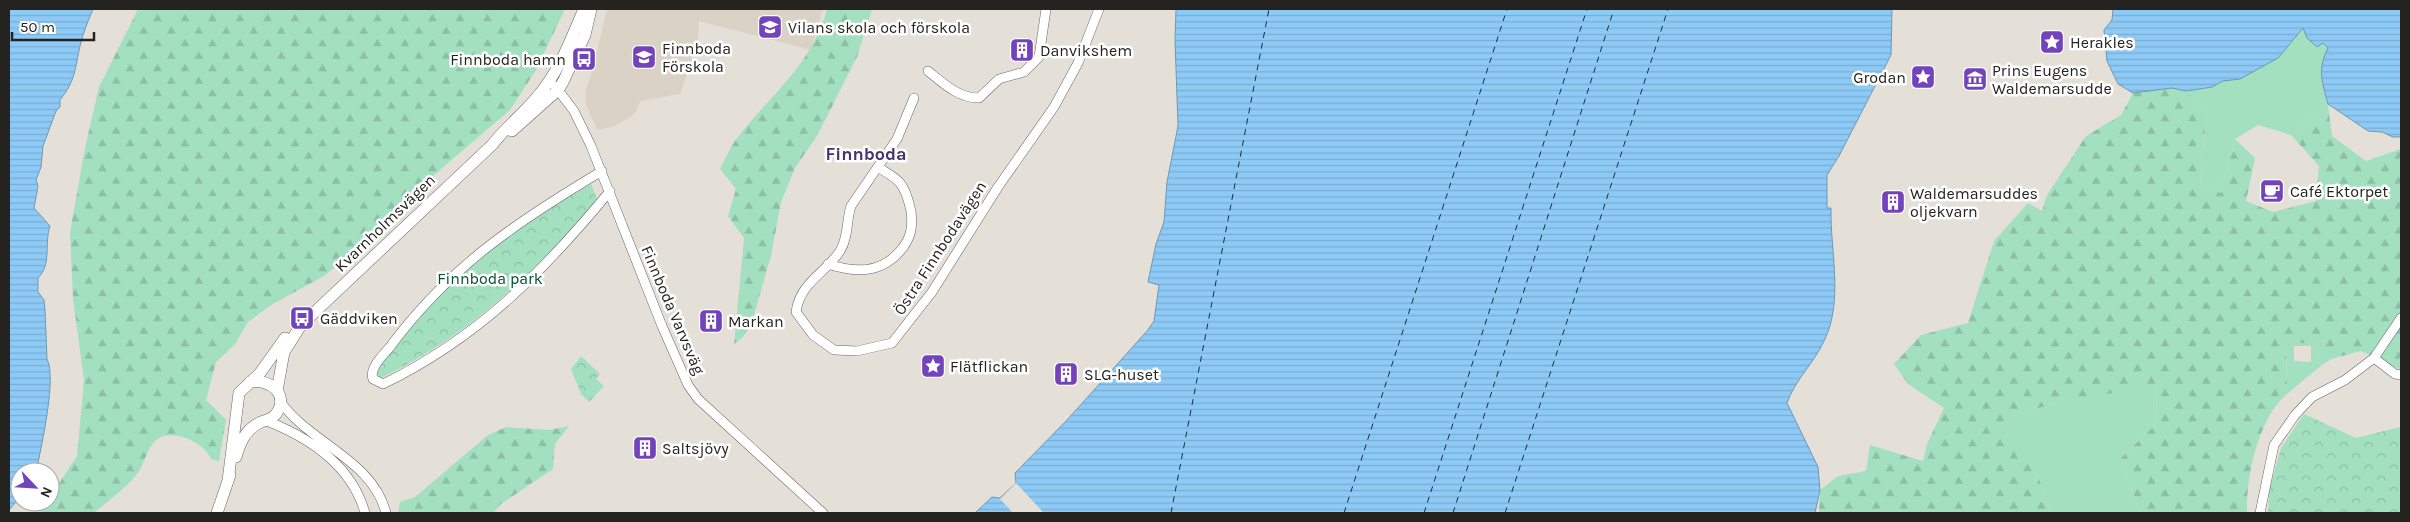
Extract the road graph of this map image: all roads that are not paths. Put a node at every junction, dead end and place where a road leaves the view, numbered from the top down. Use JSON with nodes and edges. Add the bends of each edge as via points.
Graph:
{"nodes":[{"id":1,"x":584,"y":9,"type":"edge"},
{"id":2,"x":591,"y":9,"type":"edge"},
{"id":3,"x":1046,"y":9,"type":"edge"},
{"id":4,"x":1098,"y":9,"type":"edge"},
{"id":5,"x":928,"y":71,"type":"dead end"},
{"id":6,"x":549,"y":81,"type":"junction"},
{"id":7,"x":558,"y":90,"type":"junction"},
{"id":8,"x":914,"y":98,"type":"dead end"},
{"id":9,"x":492,"y":145,"type":"junction"},
{"id":10,"x":878,"y":167,"type":"junction"},
{"id":11,"x":602,"y":171,"type":"junction"},
{"id":12,"x":610,"y":191,"type":"junction"},
{"id":13,"x":828,"y":264,"type":"junction"},
{"id":14,"x":2401,"y":318,"type":"edge"},
{"id":15,"x":301,"y":325,"type":"junction"},
{"id":16,"x":2374,"y":358,"type":"junction"},
{"id":17,"x":2401,"y":376,"type":"edge"},
{"id":18,"x":250,"y":382,"type":"junction"},
{"id":19,"x":278,"y":396,"type":"junction"},
{"id":20,"x":237,"y":402,"type":"junction"},
{"id":21,"x":263,"y":422,"type":"junction"},
{"id":22,"x":228,"y":481,"type":"junction"},
{"id":23,"x":217,"y":513,"type":"edge"},
{"id":24,"x":365,"y":513,"type":"edge"},
{"id":25,"x":386,"y":513,"type":"edge"},
{"id":26,"x":823,"y":513,"type":"edge"},
{"id":27,"x":2260,"y":513,"type":"edge"}],
"edges":[{"from":1,"to":6,"type":"street","name":"Kvarnholmsvägen"},
{"from":2,"to":7,"type":"street","name":"Kvarnholmsvägen","via":[[583,41]]},
{"from":3,"to":5,"type":"street","via":[[1039,57],[1024,72],[1000,78],[979,98],[962,95]]},
{"from":4,"to":13,"type":"street","name":"Östra Finnbodavägen","via":[[1078,63],[1054,107],[998,187],[932,292],[892,343],[871,349],[843,351],[828,347],[813,335],[796,312],[798,301],[812,278]]},
{"from":6,"to":7,"type":"street","name":"Finnboda Varvsväg"},
{"from":6,"to":9,"type":"street","name":"Kvarnholmsvägen"},
{"from":7,"to":9,"type":"street","name":"Kvarnholmsvägen"},
{"from":7,"to":11,"type":"street","name":"Finnboda Varvsväg","via":[[576,116]]},
{"from":8,"to":10,"type":"street","name":"Östra Finnbodavägen","via":[[897,138]]},
{"from":9,"to":15,"type":"street","name":"Kvarnholmsvägen"},
{"from":10,"to":13,"type":"street","name":"Östra Finnbodavägen","via":[[852,206],[845,242]]},
{"from":10,"to":13,"type":"street","via":[[899,182],[906,192],[912,219],[911,234],[893,260],[882,266],[848,271]]},
{"from":11,"to":12,"type":"street","name":"Finnboda Varvsväg"},
{"from":11,"to":12,"type":"street","via":[[539,208],[450,278],[373,369],[373,379],[383,384],[395,378],[435,355],[490,316],[552,259]]},
{"from":12,"to":26,"type":"street","name":"Finnboda Varvsväg","via":[[688,385],[698,399]]},
{"from":14,"to":16,"type":"street"},
{"from":15,"to":18,"type":"street","name":"Kvarnholmsvägen","via":[[291,331]]},
{"from":15,"to":19,"type":"street","name":"Kvarnholmsvägen","via":[[284,352]]},
{"from":16,"to":17,"type":"street"},
{"from":16,"to":27,"type":"street","via":[[2345,380],[2312,397],[2295,414],[2274,445]]},
{"from":18,"to":19,"type":"street","via":[[266,382]]},
{"from":18,"to":20,"type":"street","name":"Kvarnholmsvägen","via":[[239,394]]},
{"from":19,"to":21,"type":"street","name":"Kvarnholmsvägen","via":[[275,415]]},
{"from":19,"to":25,"type":"street","via":[[301,424],[373,485]]},
{"from":20,"to":21,"type":"street","via":[[250,421]]},
{"from":20,"to":22,"type":"street","name":"Kvarnholmsvägen"},
{"from":21,"to":22,"type":"street","name":"Kvarnholmsvägen","via":[[250,430],[240,444]]},
{"from":21,"to":24,"type":"street","via":[[309,440],[331,459],[348,477]]},
{"from":22,"to":23,"type":"street","name":"Kvarnholmsvägen"}]}
